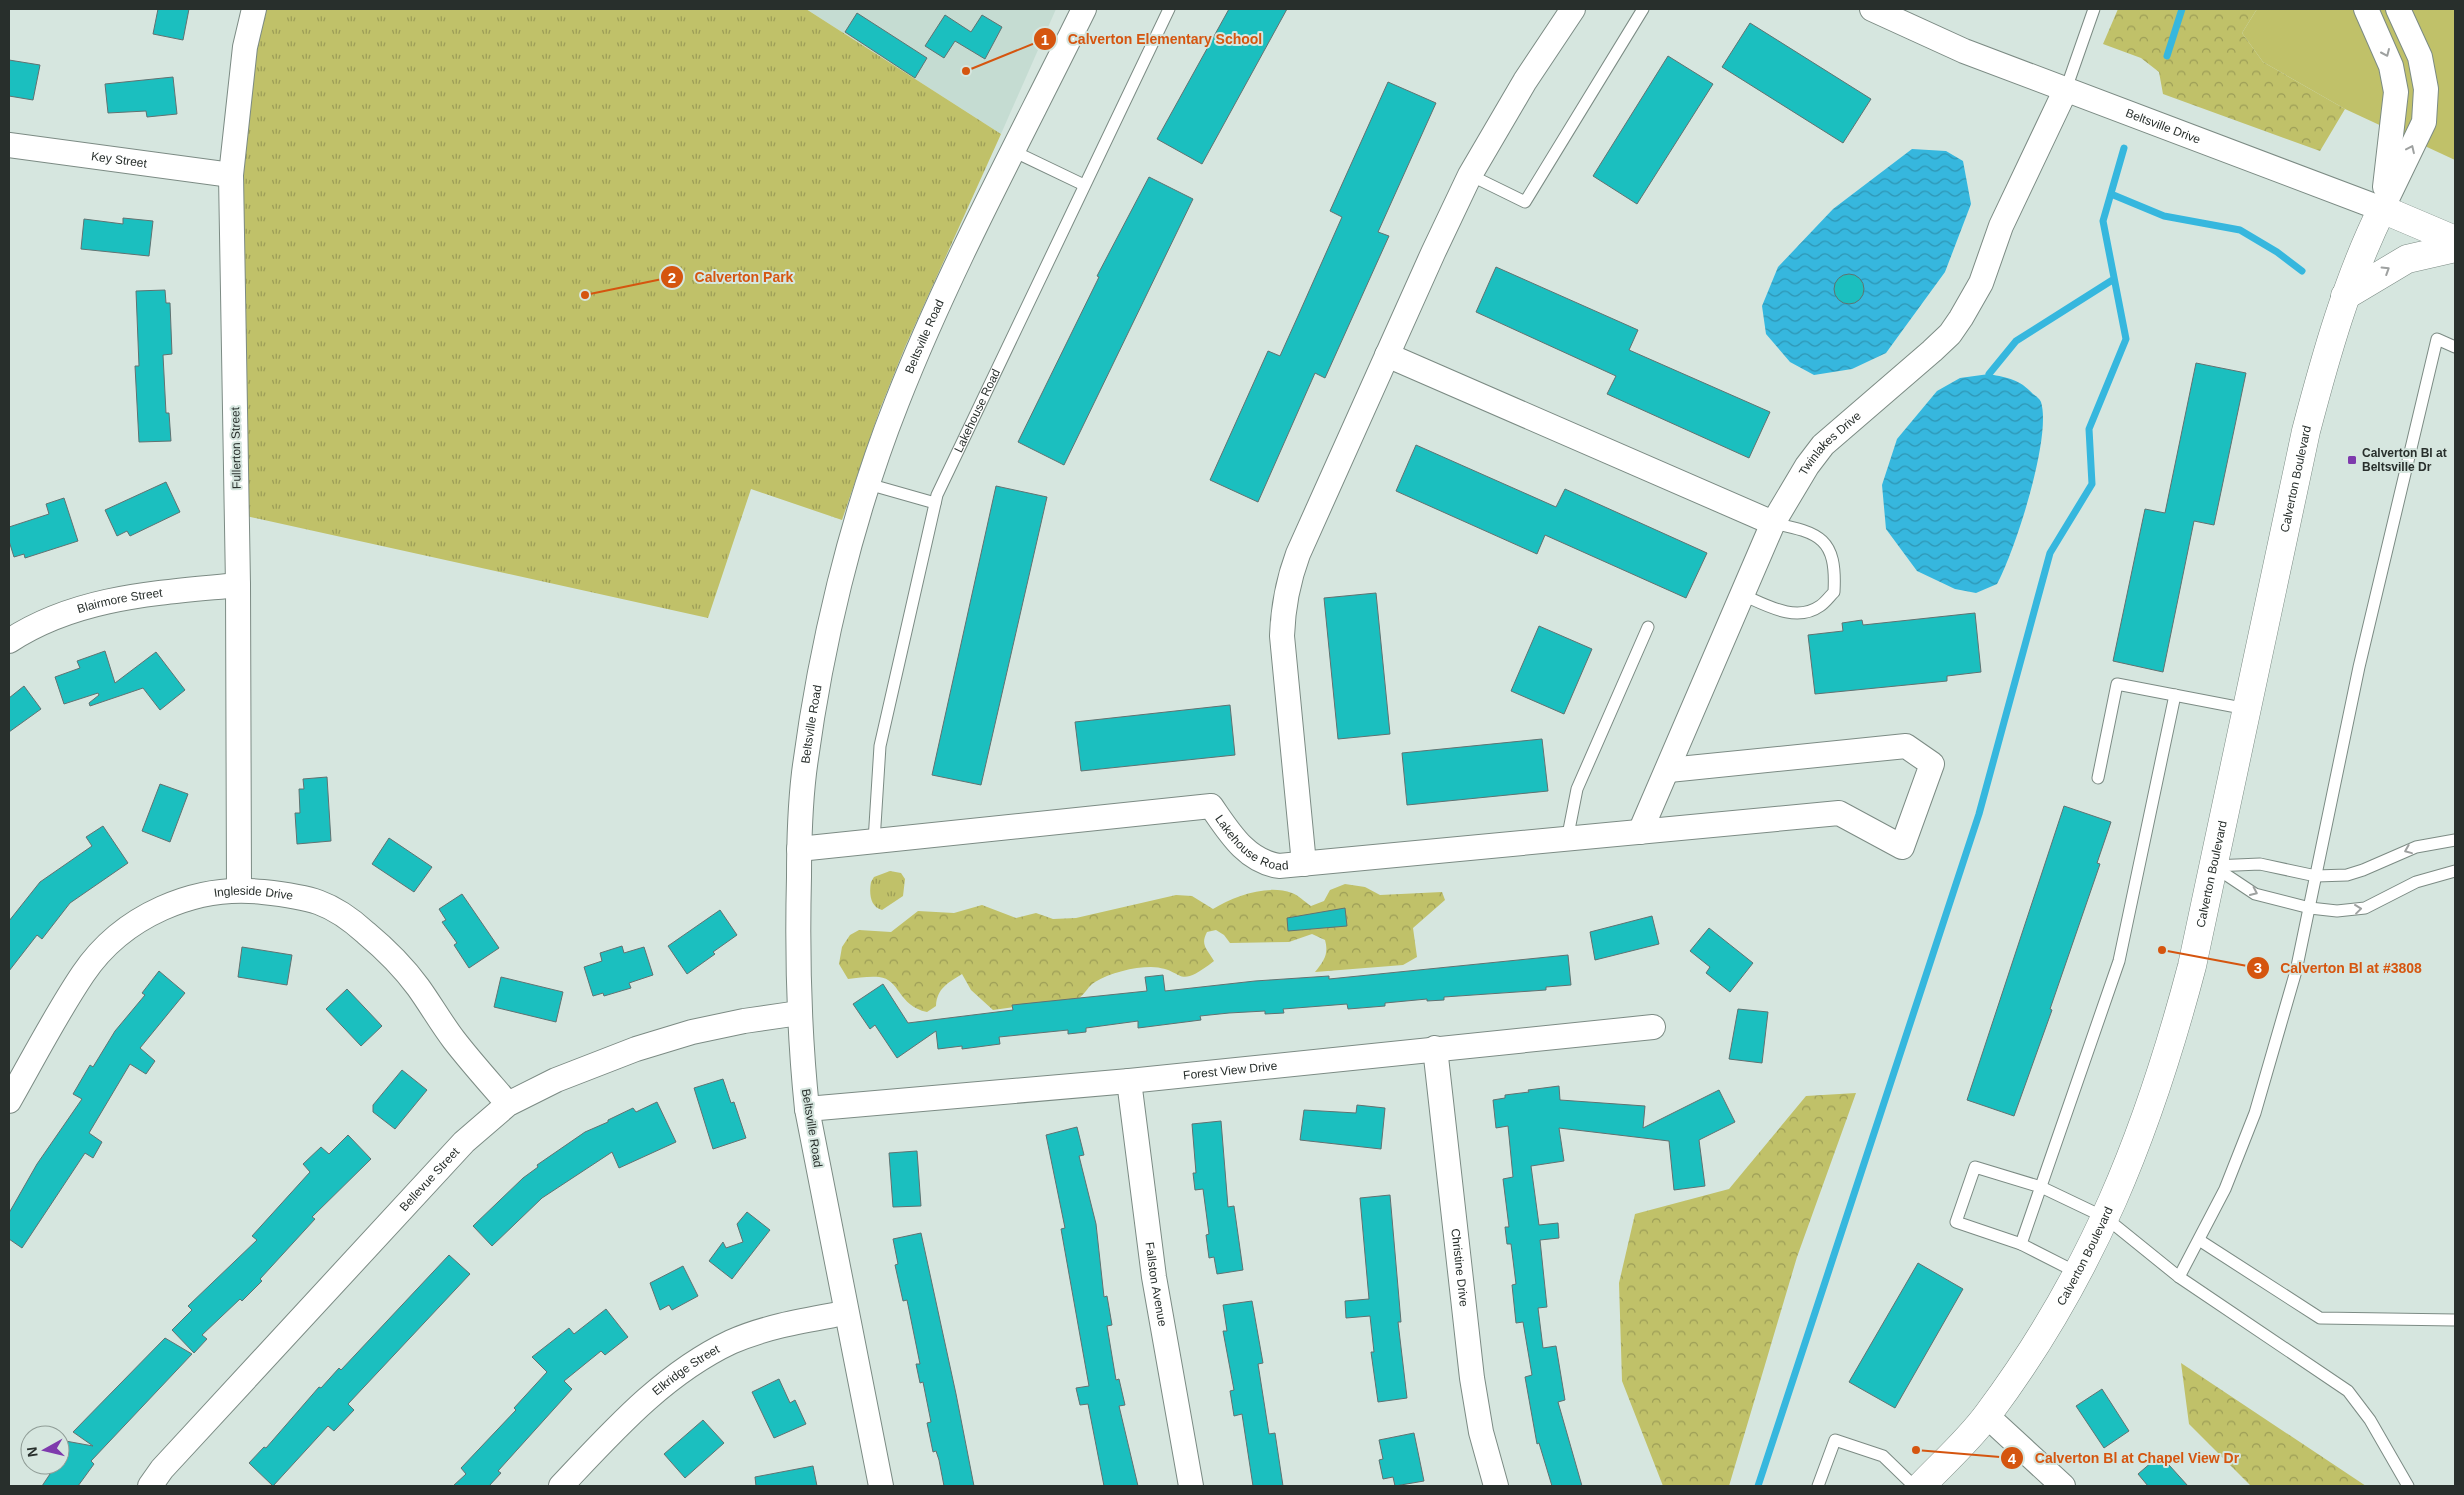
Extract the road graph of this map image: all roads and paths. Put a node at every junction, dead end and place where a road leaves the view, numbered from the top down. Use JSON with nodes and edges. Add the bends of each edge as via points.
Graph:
{"nodes":[{"id":1,"x":254,"y":9,"type":"edge"},
{"id":2,"x":1084,"y":9,"type":"edge"},
{"id":3,"x":1169,"y":9,"type":"edge"},
{"id":4,"x":1573,"y":9,"type":"edge"},
{"id":5,"x":1643,"y":9,"type":"edge"},
{"id":6,"x":1872,"y":9,"type":"edge"},
{"id":7,"x":2094,"y":9,"type":"edge"},
{"id":8,"x":2366,"y":9,"type":"edge"},
{"id":9,"x":2398,"y":9,"type":"edge"},
{"id":10,"x":2066,"y":89,"type":"junction"},
{"id":11,"x":9,"y":146,"type":"edge"},
{"id":12,"x":1014,"y":151,"type":"junction"},
{"id":13,"x":231,"y":175,"type":"junction"},
{"id":14,"x":1470,"y":175,"type":"junction"},
{"id":15,"x":1084,"y":185,"type":"junction"},
{"id":16,"x":2382,"y":209,"type":"junction"},
{"id":17,"x":2455,"y":240,"type":"edge"},
{"id":18,"x":2455,"y":248,"type":"edge"},
{"id":19,"x":2345,"y":296,"type":"junction"},
{"id":20,"x":2455,"y":347,"type":"edge"},
{"id":21,"x":1388,"y":355,"type":"junction"},
{"id":22,"x":868,"y":484,"type":"junction"},
{"id":23,"x":935,"y":503,"type":"junction"},
{"id":24,"x":1773,"y":523,"type":"junction"},
{"id":25,"x":238,"y":585,"type":"junction"},
{"id":26,"x":1742,"y":595,"type":"junction"},
{"id":27,"x":1648,"y":627,"type":"dead end"},
{"id":28,"x":9,"y":641,"type":"edge"},
{"id":29,"x":2175,"y":695,"type":"junction"},
{"id":30,"x":2247,"y":709,"type":"junction"},
{"id":31,"x":1668,"y":770,"type":"junction"},
{"id":32,"x":2098,"y":778,"type":"dead end"},
{"id":33,"x":1640,"y":832,"type":"junction"},
{"id":34,"x":1568,"y":840,"type":"junction"},
{"id":35,"x":2455,"y":840,"type":"edge"},
{"id":36,"x":874,"y":841,"type":"junction"},
{"id":37,"x":799,"y":848,"type":"junction"},
{"id":38,"x":1304,"y":864,"type":"junction"},
{"id":39,"x":2213,"y":866,"type":"junction"},
{"id":40,"x":2455,"y":872,"type":"edge"},
{"id":41,"x":2316,"y":876,"type":"junction"},
{"id":42,"x":240,"y":889,"type":"junction"},
{"id":43,"x":2310,"y":908,"type":"junction"},
{"id":44,"x":799,"y":1013,"type":"junction"},
{"id":45,"x":1653,"y":1027,"type":"dead end"},
{"id":46,"x":1435,"y":1048,"type":"junction"},
{"id":47,"x":1129,"y":1081,"type":"junction"},
{"id":48,"x":9,"y":1101,"type":"edge"},
{"id":49,"x":508,"y":1104,"type":"junction"},
{"id":50,"x":807,"y":1109,"type":"junction"},
{"id":51,"x":2041,"y":1187,"type":"junction"},
{"id":52,"x":2106,"y":1218,"type":"junction"},
{"id":53,"x":2199,"y":1240,"type":"junction"},
{"id":54,"x":2020,"y":1244,"type":"junction"},
{"id":55,"x":2079,"y":1273,"type":"junction"},
{"id":56,"x":2179,"y":1276,"type":"junction"},
{"id":57,"x":845,"y":1313,"type":"junction"},
{"id":58,"x":2455,"y":1320,"type":"edge"},
{"id":59,"x":1987,"y":1416,"type":"junction"},
{"id":60,"x":150,"y":1486,"type":"edge"},
{"id":61,"x":561,"y":1486,"type":"edge"},
{"id":62,"x":881,"y":1486,"type":"edge"},
{"id":63,"x":1191,"y":1486,"type":"edge"},
{"id":64,"x":1496,"y":1486,"type":"edge"},
{"id":65,"x":1818,"y":1486,"type":"edge"},
{"id":66,"x":1914,"y":1486,"type":"edge"},
{"id":67,"x":1921,"y":1486,"type":"edge"},
{"id":68,"x":2063,"y":1486,"type":"edge"},
{"id":69,"x":2408,"y":1486,"type":"edge"}],
"edges":[{"from":1,"to":13,"type":"street","name":"Fullerton Street","via":[[245,47]]},
{"from":2,"to":12,"type":"street","name":"Beltsville Road"},
{"from":3,"to":15,"type":"lane","name":"Lakehouse Road"},
{"from":4,"to":14,"type":"street","via":[[1525,80]]},
{"from":5,"to":14,"type":"lane","via":[[1525,202]]},
{"from":6,"to":10,"type":"street","name":"Beltsville Drive","via":[[1964,51]]},
{"from":7,"to":10,"type":"lane"},
{"from":8,"to":16,"type":"street","one_way":true,"via":[[2391,66],[2396,92]]},
{"from":16,"to":9,"type":"street","one_way":true,"via":[[2424,122],[2426,90],[2420,57]]},
{"from":10,"to":16,"type":"street","name":"Beltsville Drive"},
{"from":10,"to":24,"type":"street","name":"Twinlakes Drive","via":[[2001,226],[1981,283],[1961,318],[1932,351],[1823,445]]},
{"from":11,"to":13,"type":"street","name":"Key Street"},
{"from":12,"to":15,"type":"lane"},
{"from":12,"to":22,"type":"street","name":"Beltsville Road","via":[[919,346]]},
{"from":13,"to":25,"type":"street","name":"Fullerton Street"},
{"from":14,"to":21,"type":"street"},
{"from":15,"to":23,"type":"lane","name":"Lakehouse Road"},
{"from":16,"to":17,"type":"street","name":"Beltsville Drive"},
{"from":16,"to":19,"type":"street","name":"Calverton Boulevard","via":[[2362,248]]},
{"from":19,"to":18,"type":"street","one_way":true,"via":[[2407,259]]},
{"from":19,"to":30,"type":"street","name":"Calverton Boulevard","via":[[2306,431]]},
{"from":20,"to":41,"type":"lane","via":[[2437,339],[2359,667]]},
{"from":21,"to":24,"type":"street"},
{"from":21,"to":38,"type":"street","via":[[1298,554],[1283,605],[1282,636]]},
{"from":22,"to":23,"type":"lane"},
{"from":22,"to":37,"type":"street","name":"Beltsville Road","via":[[834,609],[817,695],[804,775]]},
{"from":23,"to":36,"type":"lane","name":"Lakehouse Road","via":[[880,746]]},
{"from":24,"to":26,"type":"street","name":"Twinlakes Drive"},
{"from":24,"to":26,"type":"lane","via":[[1808,531],[1826,544],[1835,570],[1834,592],[1820,606],[1800,613],[1780,612]]},
{"from":25,"to":28,"type":"street","name":"Blairmore Street","via":[[92,603],[56,615]]},
{"from":25,"to":42,"type":"street","name":"Fullerton Street"},
{"from":26,"to":31,"type":"street","name":"Twinlakes Drive"},
{"from":27,"to":34,"type":"lane","via":[[1577,789]]},
{"from":29,"to":30,"type":"lane"},
{"from":29,"to":32,"type":"lane","via":[[2117,684]]},
{"from":29,"to":51,"type":"lane","via":[[2119,962]]},
{"from":30,"to":39,"type":"street","name":"Calverton Boulevard"},
{"from":31,"to":33,"type":"street","name":"Twinlakes Drive"},
{"from":31,"to":33,"type":"street","name":"Lakehouse Road","via":[[1906,746],[1932,764],[1902,848],[1839,813]]},
{"from":33,"to":34,"type":"street","name":"Lakehouse Road"},
{"from":34,"to":38,"type":"street","name":"Lakehouse Road"},
{"from":35,"to":41,"type":"lane","one_way":true,"via":[[2416,847],[2347,875]]},
{"from":36,"to":37,"type":"street","name":"Lakehouse Road"},
{"from":36,"to":38,"type":"street","name":"Lakehouse Road","via":[[1212,806],[1230,833],[1256,859],[1279,866]]},
{"from":37,"to":44,"type":"street","name":"Beltsville Road"},
{"from":39,"to":41,"type":"lane","via":[[2260,864]]},
{"from":39,"to":43,"type":"lane","one_way":true,"via":[[2255,894]]},
{"from":39,"to":52,"type":"street","name":"Calverton Boulevard","via":[[2192,966],[2170,1047],[2144,1126]]},
{"from":43,"to":40,"type":"lane","one_way":true,"via":[[2337,911],[2365,908],[2416,882]]},
{"from":41,"to":43,"type":"lane"},
{"from":42,"to":48,"type":"street","name":"Ingleside Drive","via":[[195,895],[167,906],[130,927],[110,944],[84,972]]},
{"from":42,"to":49,"type":"street","name":"Ingleside Drive","via":[[308,897],[336,909],[366,932],[417,986],[454,1040]]},
{"from":43,"to":53,"type":"lane","via":[[2296,970],[2255,1113],[2226,1189]]},
{"from":44,"to":49,"type":"street","name":"Bellevue Street","via":[[735,1023],[636,1049],[556,1080]]},
{"from":44,"to":50,"type":"street","name":"Beltsville Road"},
{"from":45,"to":46,"type":"street","name":"Forest View Drive"},
{"from":46,"to":47,"type":"street","name":"Forest View Drive"},
{"from":46,"to":64,"type":"street","name":"Christine Drive","via":[[1472,1378]]},
{"from":47,"to":50,"type":"street","name":"Forest View Drive"},
{"from":47,"to":63,"type":"street","name":"Fallston Avenue","via":[[1154,1277]]},
{"from":49,"to":60,"type":"street","name":"Bellevue Street","via":[[464,1142],[162,1469]]},
{"from":50,"to":57,"type":"street","name":"Beltsville Road"},
{"from":51,"to":52,"type":"lane"},
{"from":51,"to":54,"type":"lane"},
{"from":51,"to":54,"type":"lane","via":[[1975,1168],[1971,1177],[1956,1222]]},
{"from":52,"to":55,"type":"street","name":"Calverton Boulevard"},
{"from":52,"to":56,"type":"lane"},
{"from":53,"to":56,"type":"lane"},
{"from":53,"to":58,"type":"lane","via":[[2320,1318]]},
{"from":54,"to":55,"type":"lane"},
{"from":55,"to":59,"type":"street","name":"Calverton Boulevard","via":[[2050,1325]]},
{"from":56,"to":69,"type":"lane","via":[[2348,1391],[2370,1420]]},
{"from":57,"to":61,"type":"street","name":"Elkridge Street","via":[[752,1335],[707,1356],[668,1380]]},
{"from":57,"to":62,"type":"street","name":"Beltsville Road"},
{"from":59,"to":67,"type":"street","name":"Calverton Boulevard"},
{"from":59,"to":68,"type":"street"},
{"from":65,"to":66,"type":"lane","via":[[1835,1440],[1883,1456]]}]}
